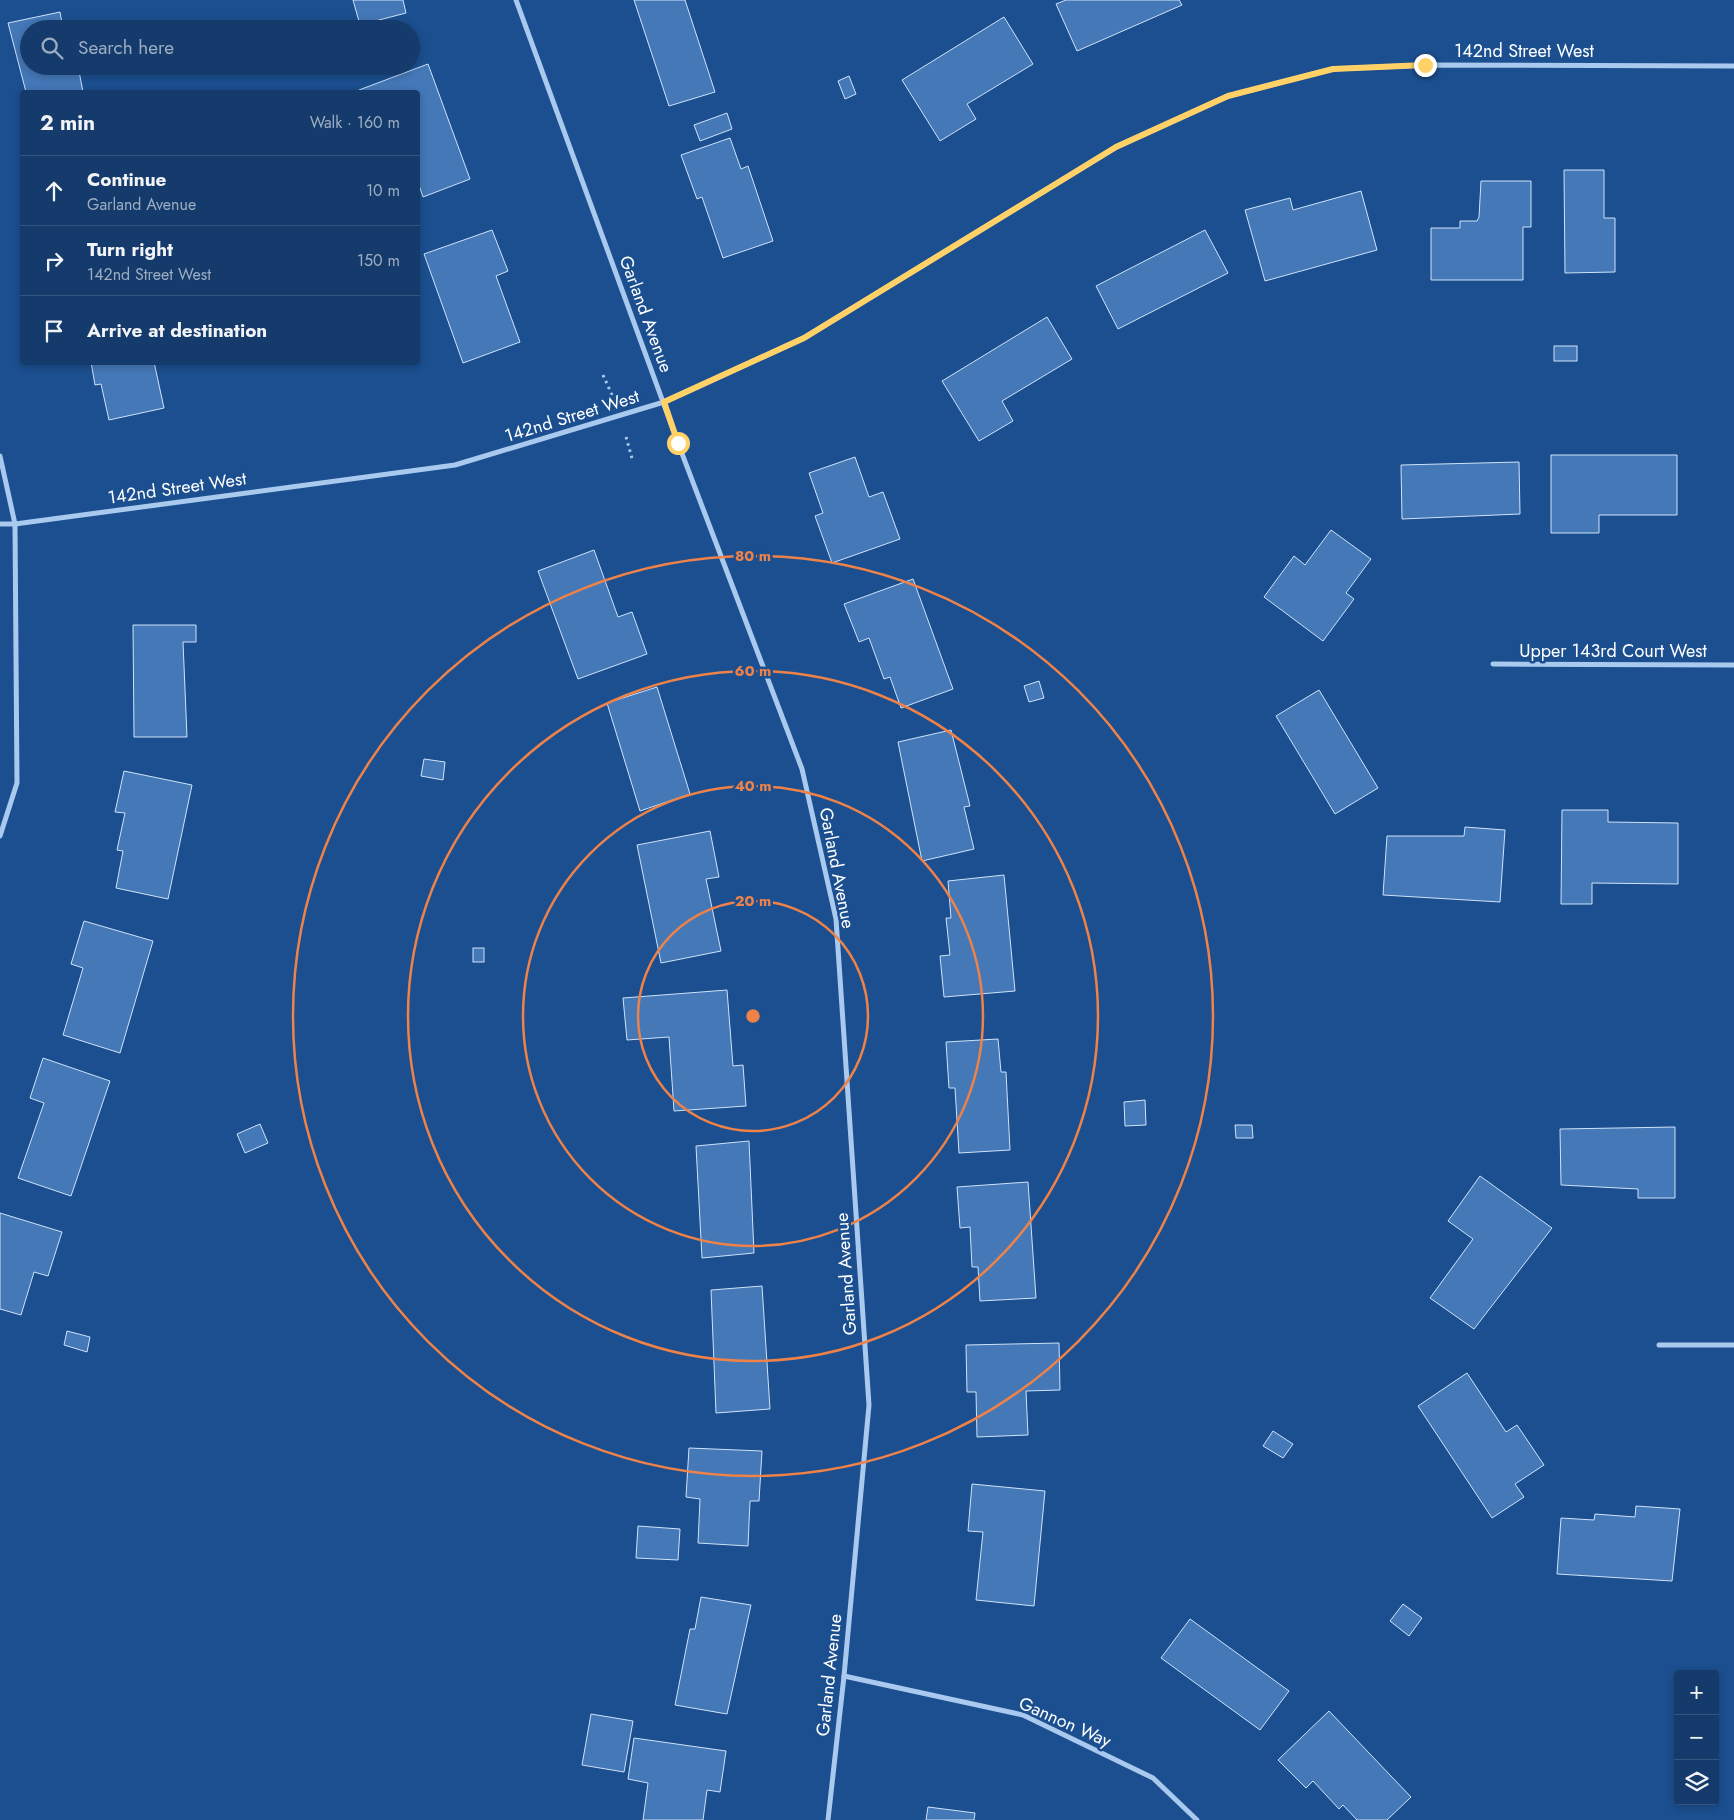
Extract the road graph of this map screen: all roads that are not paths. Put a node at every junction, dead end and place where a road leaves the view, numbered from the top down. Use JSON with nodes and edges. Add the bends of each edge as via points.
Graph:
{"nodes":[{"id":1,"x":516,"y":0,"type":"edge"},
{"id":2,"x":1734,"y":66,"type":"edge"},
{"id":3,"x":664,"y":402,"type":"junction"},
{"id":4,"x":0,"y":456,"type":"edge"},
{"id":5,"x":0,"y":524,"type":"edge"},
{"id":6,"x":15,"y":524,"type":"junction"},
{"id":7,"x":1493,"y":664,"type":"dead end"},
{"id":8,"x":1734,"y":665,"type":"edge"},
{"id":9,"x":0,"y":836,"type":"edge"},
{"id":10,"x":1659,"y":1345,"type":"dead end"},
{"id":11,"x":1734,"y":1345,"type":"edge"},
{"id":12,"x":844,"y":1676,"type":"junction"},
{"id":13,"x":828,"y":1820,"type":"edge"},
{"id":14,"x":1197,"y":1820,"type":"edge"}],
"edges":[{"from":1,"to":3,"type":"street","name":"Garland Avenue"},
{"from":2,"to":3,"type":"street","name":"142nd Street West","via":[[1425,65],[1333,69],[1228,96],[1116,147],[804,338]]},
{"from":3,"to":6,"type":"street","name":"142nd Street West","via":[[455,465]]},
{"from":3,"to":12,"type":"street","name":"Garland Avenue","via":[[802,769],[836,919],[869,1405]]},
{"from":4,"to":6,"type":"street"},
{"from":5,"to":6,"type":"street","name":"142nd Street West"},
{"from":6,"to":9,"type":"street","via":[[17,783]]},
{"from":7,"to":8,"type":"street","name":"Upper 143rd Court West"},
{"from":10,"to":11,"type":"street"},
{"from":12,"to":13,"type":"street","name":"Garland Avenue"},
{"from":12,"to":14,"type":"street","name":"Gannon Way","via":[[1023,1716],[1153,1778]]}]}
